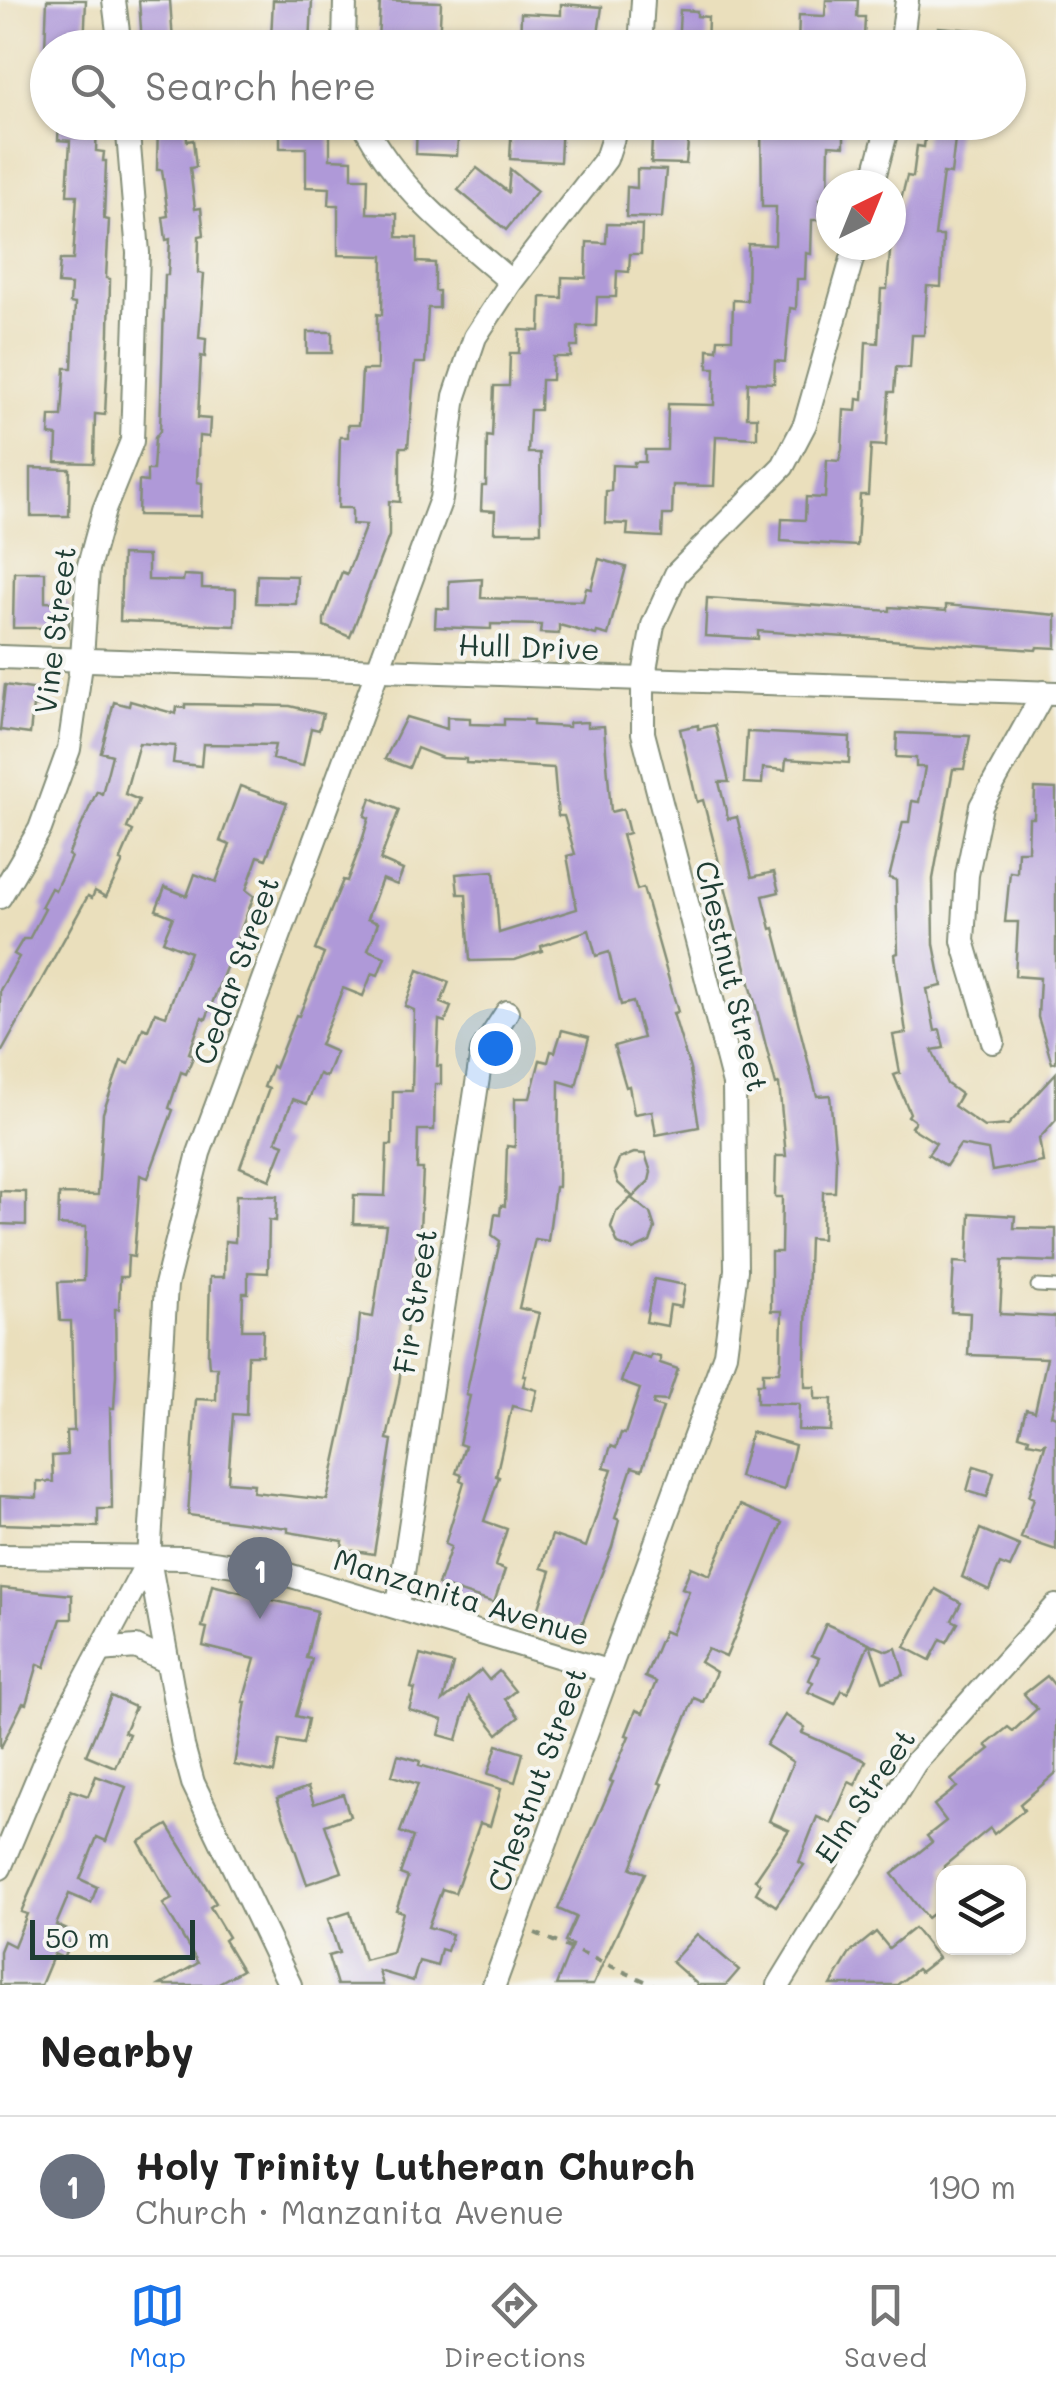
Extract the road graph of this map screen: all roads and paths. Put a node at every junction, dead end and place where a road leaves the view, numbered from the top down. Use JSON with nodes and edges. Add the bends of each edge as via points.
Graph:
{"nodes":[{"id":1,"x":114,"y":0,"type":"edge"},
{"id":2,"x":346,"y":0,"type":"edge"},
{"id":3,"x":644,"y":0,"type":"edge"},
{"id":4,"x":907,"y":0,"type":"edge"},
{"id":5,"x":118,"y":30,"type":"edge"},
{"id":6,"x":345,"y":30,"type":"edge"},
{"id":7,"x":642,"y":30,"type":"edge"},
{"id":8,"x":903,"y":30,"type":"edge"},
{"id":9,"x":128,"y":140,"type":"edge"},
{"id":10,"x":372,"y":140,"type":"edge"},
{"id":11,"x":612,"y":140,"type":"edge"},
{"id":12,"x":884,"y":140,"type":"edge"},
{"id":13,"x":876,"y":170,"type":"edge"},
{"id":14,"x":852,"y":260,"type":"edge"},
{"id":15,"x":512,"y":282,"type":"junction"},
{"id":16,"x":0,"y":658,"type":"edge"},
{"id":17,"x":82,"y":658,"type":"junction"},
{"id":18,"x":376,"y":670,"type":"junction"},
{"id":19,"x":643,"y":681,"type":"junction"},
{"id":20,"x":1050,"y":692,"type":"edge"},
{"id":21,"x":0,"y":897,"type":"edge"},
{"id":22,"x":507,"y":1012,"type":"dead end"},
{"id":23,"x":993,"y":1042,"type":"dead end"},
{"id":24,"x":1037,"y":1286,"type":"dead end"},
{"id":25,"x":1056,"y":1287,"type":"edge"},
{"id":26,"x":0,"y":1556,"type":"edge"},
{"id":27,"x":149,"y":1558,"type":"junction"},
{"id":28,"x":398,"y":1606,"type":"junction"},
{"id":29,"x":1056,"y":1606,"type":"edge"},
{"id":30,"x":101,"y":1650,"type":"junction"},
{"id":31,"x":168,"y":1662,"type":"junction"},
{"id":32,"x":608,"y":1672,"type":"junction"},
{"id":33,"x":0,"y":1868,"type":"edge"},
{"id":34,"x":516,"y":1925,"type":"junction"},
{"id":35,"x":290,"y":1985,"type":"edge"},
{"id":36,"x":494,"y":1985,"type":"edge"},
{"id":37,"x":654,"y":1985,"type":"edge"},
{"id":38,"x":779,"y":1985,"type":"edge"}],
"edges":[{"from":1,"to":5,"type":"street"},
{"from":2,"to":6,"type":"street"},
{"from":3,"to":7,"type":"street"},
{"from":4,"to":8,"type":"street"},
{"from":9,"to":17,"type":"street","name":"Vine Street","via":[[138,253],[132,441],[88,569]]},
{"from":10,"to":15,"type":"street","via":[[415,196]]},
{"from":11,"to":15,"type":"street","name":"Cedar Street","via":[[606,159]]},
{"from":12,"to":13,"type":"street"},
{"from":14,"to":19,"type":"street","name":"Chestnut Street","via":[[805,424],[783,466],[676,574],[654,626]]},
{"from":15,"to":18,"type":"street","name":"Cedar Street","via":[[475,337],[455,396],[441,499]]},
{"from":16,"to":17,"type":"street","name":"Hull Drive"},
{"from":17,"to":18,"type":"street","name":"Hull Drive"},
{"from":17,"to":21,"type":"street","name":"Vine Street","via":[[68,749],[40,829]]},
{"from":18,"to":19,"type":"street","name":"Hull Drive"},
{"from":18,"to":27,"type":"street","name":"Cedar Street","via":[[199,1153],[166,1285]]},
{"from":19,"to":20,"type":"street","name":"Hull Drive"},
{"from":19,"to":32,"type":"street","name":"Chestnut Street","via":[[643,733],[734,1084],[736,1270],[726,1354]]},
{"from":20,"to":23,"type":"street","via":[[981,806],[967,875],[963,941]]},
{"from":22,"to":28,"type":"street","name":"Fir Street","via":[[482,1052]]},
{"from":24,"to":25,"type":"lane"},
{"from":26,"to":27,"type":"street","name":"Manzanita Avenue"},
{"from":27,"to":28,"type":"street","name":"Manzanita Avenue","via":[[275,1571]]},
{"from":27,"to":30,"type":"street","name":"Cedar Street"},
{"from":27,"to":31,"type":"street"},
{"from":28,"to":32,"type":"street","name":"Manzanita Avenue"},
{"from":29,"to":38,"type":"street","name":"Elm Street","via":[[916,1763]]},
{"from":30,"to":31,"type":"street","via":[[136,1647]]},
{"from":30,"to":33,"type":"street","name":"Cedar Street","via":[[56,1734]]},
{"from":31,"to":35,"type":"street","via":[[193,1783]]},
{"from":32,"to":34,"type":"street","name":"Chestnut Street"},
{"from":34,"to":36,"type":"street","name":"Chestnut Street"},
{"from":34,"to":37,"type":"path"}]}
